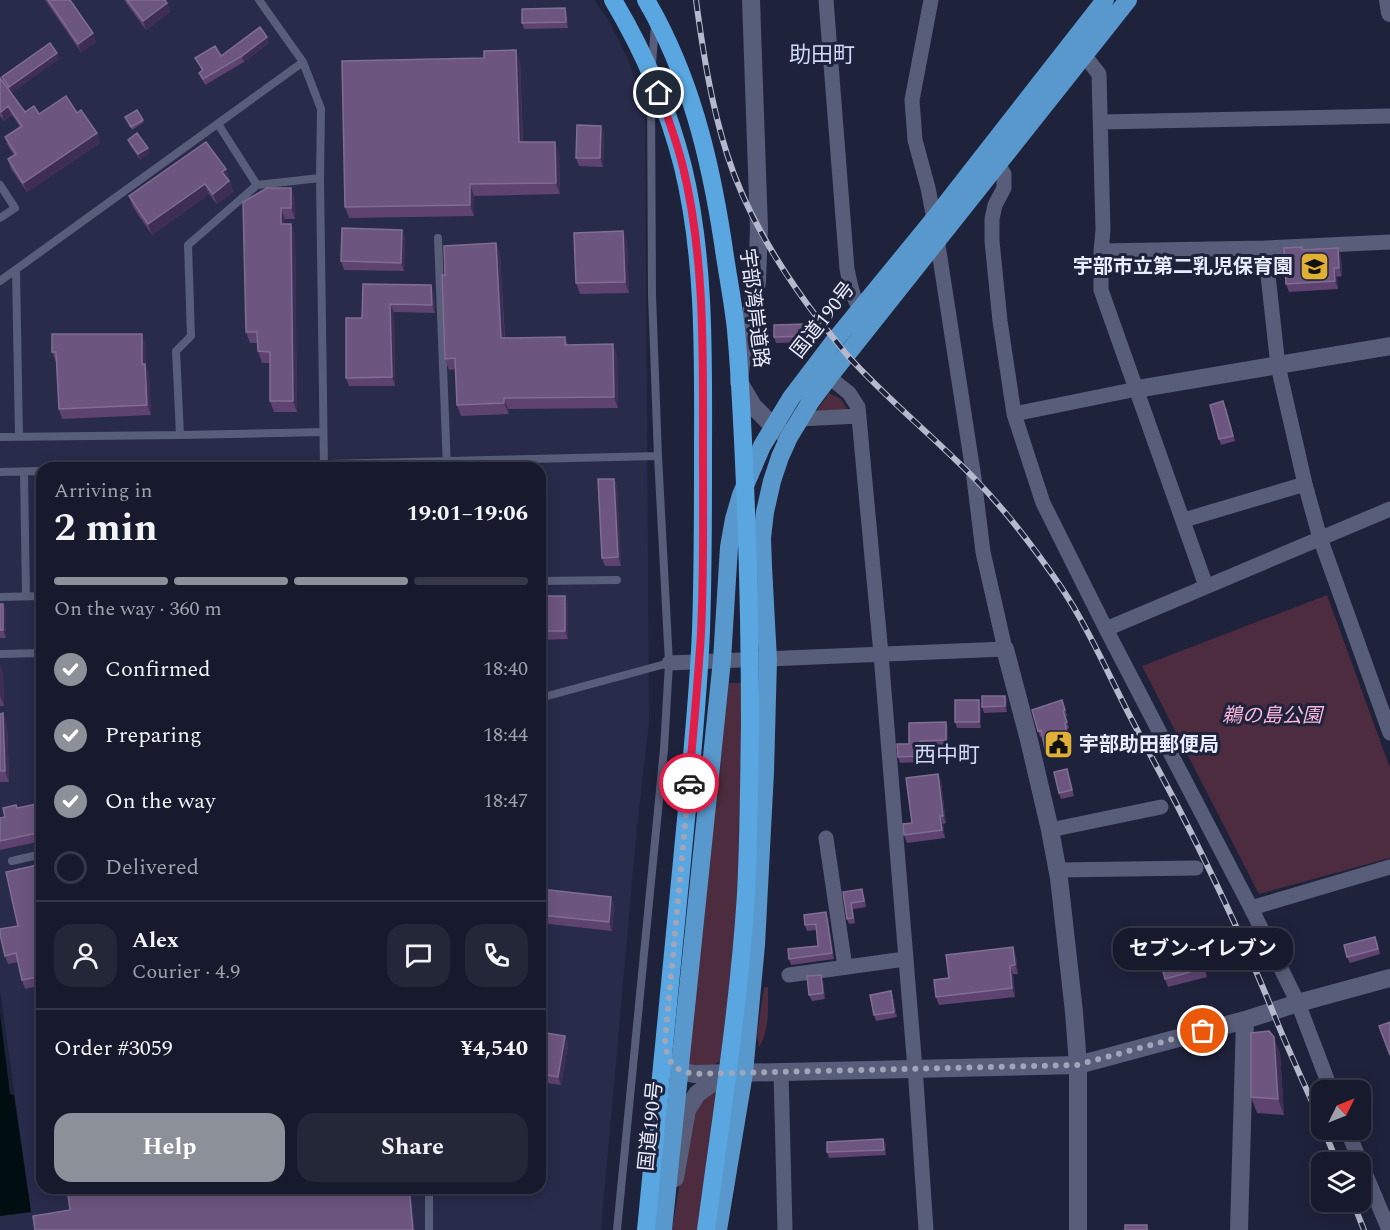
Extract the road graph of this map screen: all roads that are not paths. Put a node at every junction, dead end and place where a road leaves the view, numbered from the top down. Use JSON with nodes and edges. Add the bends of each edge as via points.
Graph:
{"nodes":[{"id":1,"x":260,"y":0,"type":"edge"},
{"id":2,"x":613,"y":0,"type":"edge"},
{"id":3,"x":646,"y":0,"type":"edge"},
{"id":4,"x":656,"y":0,"type":"edge"},
{"id":5,"x":751,"y":0,"type":"edge"},
{"id":6,"x":826,"y":0,"type":"edge"},
{"id":7,"x":930,"y":0,"type":"edge"},
{"id":8,"x":1105,"y":0,"type":"edge"},
{"id":9,"x":1128,"y":0,"type":"edge"},
{"id":10,"x":1388,"y":0,"type":"edge"},
{"id":11,"x":1390,"y":13,"type":"edge"},
{"id":12,"x":1077,"y":49,"type":"junction"},
{"id":13,"x":303,"y":62,"type":"junction"},
{"id":14,"x":1390,"y":116,"type":"edge"},
{"id":15,"x":1101,"y":122,"type":"junction"},
{"id":16,"x":218,"y":124,"type":"junction"},
{"id":17,"x":998,"y":164,"type":"junction"},
{"id":18,"x":320,"y":178,"type":"junction"},
{"id":19,"x":0,"y":185,"type":"edge"},
{"id":20,"x":257,"y":185,"type":"junction"},
{"id":21,"x":0,"y":218,"type":"edge"},
{"id":22,"x":934,"y":219,"type":"junction"},
{"id":23,"x":438,"y":238,"type":"dead end"},
{"id":24,"x":936,"y":241,"type":"junction"},
{"id":25,"x":1390,"y":242,"type":"edge"},
{"id":26,"x":1265,"y":248,"type":"junction"},
{"id":27,"x":1101,"y":251,"type":"junction"},
{"id":28,"x":16,"y":270,"type":"junction"},
{"id":29,"x":0,"y":281,"type":"edge"},
{"id":30,"x":866,"y":315,"type":"junction"},
{"id":31,"x":1390,"y":346,"type":"edge"},
{"id":32,"x":1278,"y":366,"type":"junction"},
{"id":33,"x":829,"y":377,"type":"junction"},
{"id":34,"x":1137,"y":390,"type":"junction"},
{"id":35,"x":1014,"y":414,"type":"junction"},
{"id":36,"x":859,"y":416,"type":"junction"},
{"id":37,"x":799,"y":419,"type":"junction"},
{"id":38,"x":773,"y":426,"type":"junction"},
{"id":39,"x":323,"y":432,"type":"junction"},
{"id":40,"x":180,"y":435,"type":"junction"},
{"id":41,"x":0,"y":437,"type":"edge"},
{"id":42,"x":19,"y":437,"type":"junction"},
{"id":43,"x":789,"y":437,"type":"junction"},
{"id":44,"x":658,"y":456,"type":"junction"},
{"id":45,"x":324,"y":462,"type":"edge"},
{"id":46,"x":447,"y":462,"type":"edge"},
{"id":47,"x":517,"y":462,"type":"edge"},
{"id":48,"x":36,"y":471,"type":"edge"},
{"id":49,"x":0,"y":472,"type":"edge"},
{"id":50,"x":24,"y":472,"type":"junction"},
{"id":51,"x":1305,"y":484,"type":"junction"},
{"id":52,"x":1390,"y":509,"type":"edge"},
{"id":53,"x":1184,"y":520,"type":"junction"},
{"id":54,"x":1320,"y":538,"type":"junction"},
{"id":55,"x":617,"y":580,"type":"dead end"},
{"id":56,"x":546,"y":581,"type":"edge"},
{"id":57,"x":1206,"y":586,"type":"junction"},
{"id":58,"x":26,"y":596,"type":"junction"},
{"id":59,"x":36,"y":596,"type":"edge"},
{"id":60,"x":0,"y":597,"type":"edge"},
{"id":61,"x":1106,"y":629,"type":"junction"},
{"id":62,"x":1005,"y":649,"type":"junction"},
{"id":63,"x":36,"y":653,"type":"edge"},
{"id":64,"x":0,"y":654,"type":"edge"},
{"id":65,"x":881,"y":654,"type":"junction"},
{"id":66,"x":722,"y":660,"type":"junction"},
{"id":67,"x":768,"y":660,"type":"junction"},
{"id":68,"x":669,"y":663,"type":"junction"},
{"id":69,"x":546,"y":696,"type":"edge"},
{"id":70,"x":1385,"y":706,"type":"edge"},
{"id":71,"x":1390,"y":732,"type":"edge"},
{"id":72,"x":1161,"y":807,"type":"dead end"},
{"id":73,"x":1050,"y":830,"type":"junction"},
{"id":74,"x":826,"y":838,"type":"dead end"},
{"id":75,"x":36,"y":855,"type":"edge"},
{"id":76,"x":12,"y":861,"type":"dead end"},
{"id":77,"x":1390,"y":867,"type":"edge"},
{"id":78,"x":1196,"y":868,"type":"dead end"},
{"id":79,"x":1058,"y":870,"type":"junction"},
{"id":80,"x":1251,"y":908,"type":"junction"},
{"id":81,"x":905,"y":959,"type":"junction"},
{"id":82,"x":845,"y":967,"type":"junction"},
{"id":83,"x":789,"y":975,"type":"dead end"},
{"id":84,"x":1390,"y":978,"type":"edge"},
{"id":85,"x":1298,"y":1003,"type":"junction"},
{"id":86,"x":1245,"y":1020,"type":"junction"},
{"id":87,"x":665,"y":1041,"type":"junction"},
{"id":88,"x":1077,"y":1065,"type":"junction"},
{"id":89,"x":915,"y":1069,"type":"junction"},
{"id":90,"x":679,"y":1070,"type":"junction"},
{"id":91,"x":781,"y":1072,"type":"junction"},
{"id":92,"x":735,"y":1073,"type":"junction"},
{"id":93,"x":1327,"y":1080,"type":"edge"},
{"id":94,"x":1351,"y":1140,"type":"edge"},
{"id":95,"x":429,"y":1194,"type":"edge"},
{"id":96,"x":1388,"y":1222,"type":"edge"},
{"id":97,"x":429,"y":1230,"type":"edge"},
{"id":98,"x":617,"y":1230,"type":"edge"},
{"id":99,"x":646,"y":1230,"type":"edge"},
{"id":100,"x":663,"y":1230,"type":"edge"},
{"id":101,"x":706,"y":1230,"type":"edge"},
{"id":102,"x":717,"y":1230,"type":"edge"},
{"id":103,"x":785,"y":1230,"type":"edge"},
{"id":104,"x":926,"y":1230,"type":"edge"},
{"id":105,"x":1078,"y":1230,"type":"edge"},
{"id":106,"x":1239,"y":1230,"type":"edge"}],
"edges":[{"from":1,"to":13,"type":"lane"},
{"from":2,"to":87,"type":"highway","via":[[649,69],[683,169],[698,268],[703,365],[701,633]]},
{"from":3,"to":92,"type":"highway","name":"宇部湾岸道路","via":[[686,83],[702,137],[716,198],[741,387],[750,635],[749,797]]},
{"from":4,"to":44,"type":"lane","via":[[651,102]]},
{"from":5,"to":38,"type":"street","via":[[759,228],[757,281],[739,382],[753,406]]},
{"from":6,"to":30,"type":"street","via":[[848,269],[852,291]]},
{"from":7,"to":22,"type":"street","via":[[912,100],[915,140]]},
{"from":8,"to":12,"type":"highway","name":"国道190号"},
{"from":9,"to":12,"type":"highway","name":"国道190号"},
{"from":10,"to":11,"type":"street"},
{"from":12,"to":15,"type":"street","via":[[1099,74]]},
{"from":12,"to":17,"type":"highway","name":"国道190号"},
{"from":12,"to":22,"type":"highway","name":"国道190号"},
{"from":13,"to":16,"type":"lane"},
{"from":13,"to":18,"type":"lane","via":[[321,109]]},
{"from":14,"to":15,"type":"street"},
{"from":15,"to":27,"type":"street"},
{"from":16,"to":20,"type":"lane"},
{"from":16,"to":28,"type":"lane"},
{"from":17,"to":24,"type":"highway","name":"国道190号"},
{"from":17,"to":35,"type":"street","via":[[1004,174],[1004,188],[995,205],[992,240]]},
{"from":18,"to":20,"type":"lane"},
{"from":18,"to":39,"type":"lane"},
{"from":19,"to":21,"type":"lane","via":[[15,208]]},
{"from":20,"to":40,"type":"lane","via":[[188,245],[191,336],[176,351]]},
{"from":22,"to":24,"type":"street"},
{"from":22,"to":30,"type":"highway","name":"国道190号"},
{"from":23,"to":46,"type":"lane"},
{"from":24,"to":30,"type":"highway","name":"国道190号"},
{"from":24,"to":62,"type":"street","via":[[983,552]]},
{"from":25,"to":26,"type":"street"},
{"from":26,"to":27,"type":"street"},
{"from":26,"to":32,"type":"street"},
{"from":27,"to":34,"type":"street","via":[[1101,290]]},
{"from":28,"to":29,"type":"lane"},
{"from":28,"to":42,"type":"lane"},
{"from":30,"to":33,"type":"highway","name":"国道190号"},
{"from":30,"to":38,"type":"highway","name":"国道190号","via":[[791,398]]},
{"from":31,"to":32,"type":"street"},
{"from":32,"to":34,"type":"street"},
{"from":32,"to":51,"type":"street"},
{"from":33,"to":36,"type":"street","via":[[849,393]]},
{"from":33,"to":37,"type":"highway","name":"国道190号"},
{"from":34,"to":35,"type":"street"},
{"from":34,"to":53,"type":"street"},
{"from":35,"to":61,"type":"street","via":[[1043,502]]},
{"from":36,"to":37,"type":"street"},
{"from":36,"to":65,"type":"street"},
{"from":37,"to":43,"type":"highway","name":"国道190号"},
{"from":38,"to":43,"type":"street"},
{"from":38,"to":66,"type":"highway","name":"国道190号","via":[[752,468],[734,519]]},
{"from":39,"to":40,"type":"lane"},
{"from":39,"to":45,"type":"lane"},
{"from":40,"to":42,"type":"lane"},
{"from":41,"to":42,"type":"lane"},
{"from":43,"to":67,"type":"highway","name":"国道190号","via":[[772,481],[762,538]]},
{"from":44,"to":47,"type":"lane"},
{"from":44,"to":68,"type":"lane"},
{"from":48,"to":50,"type":"lane"},
{"from":49,"to":50,"type":"lane"},
{"from":50,"to":58,"type":"lane"},
{"from":51,"to":53,"type":"street"},
{"from":51,"to":54,"type":"street"},
{"from":52,"to":54,"type":"street"},
{"from":53,"to":57,"type":"street"},
{"from":54,"to":57,"type":"street"},
{"from":54,"to":70,"type":"street"},
{"from":55,"to":56,"type":"lane"},
{"from":57,"to":61,"type":"street"},
{"from":58,"to":59,"type":"lane"},
{"from":58,"to":60,"type":"lane"},
{"from":61,"to":80,"type":"street"},
{"from":62,"to":65,"type":"street"},
{"from":62,"to":73,"type":"street"},
{"from":63,"to":64,"type":"lane"},
{"from":65,"to":67,"type":"street"},
{"from":65,"to":81,"type":"street"},
{"from":66,"to":67,"type":"street"},
{"from":66,"to":68,"type":"street"},
{"from":66,"to":90,"type":"highway","name":"国道190号"},
{"from":67,"to":92,"type":"highway","name":"国道190号","via":[[756,945]]},
{"from":68,"to":69,"type":"lane"},
{"from":68,"to":98,"type":"lane"},
{"from":70,"to":71,"type":"street"},
{"from":72,"to":73,"type":"street"},
{"from":73,"to":79,"type":"street"},
{"from":74,"to":82,"type":"street"},
{"from":75,"to":76,"type":"lane"},
{"from":77,"to":80,"type":"street"},
{"from":78,"to":79,"type":"street"},
{"from":79,"to":88,"type":"street"},
{"from":80,"to":85,"type":"street"},
{"from":81,"to":82,"type":"street"},
{"from":81,"to":89,"type":"street"},
{"from":82,"to":83,"type":"street"},
{"from":84,"to":85,"type":"street"},
{"from":85,"to":86,"type":"street"},
{"from":85,"to":93,"type":"street"},
{"from":86,"to":88,"type":"street"},
{"from":86,"to":106,"type":"street"},
{"from":87,"to":90,"type":"street","via":[[668,1057]]},
{"from":87,"to":99,"type":"highway"},
{"from":88,"to":89,"type":"street"},
{"from":88,"to":105,"type":"street"},
{"from":89,"to":91,"type":"street"},
{"from":89,"to":104,"type":"street"},
{"from":90,"to":92,"type":"street","via":[[694,1074]]},
{"from":90,"to":100,"type":"highway","name":"国道190号"},
{"from":91,"to":92,"type":"street"},
{"from":91,"to":103,"type":"street"},
{"from":92,"to":100,"type":"street","via":[[697,1094],[687,1110]]},
{"from":92,"to":101,"type":"highway","name":"宇部湾岸道路"},
{"from":92,"to":102,"type":"highway","name":"国道190号"},
{"from":94,"to":96,"type":"street"},
{"from":95,"to":97,"type":"lane"}]}
